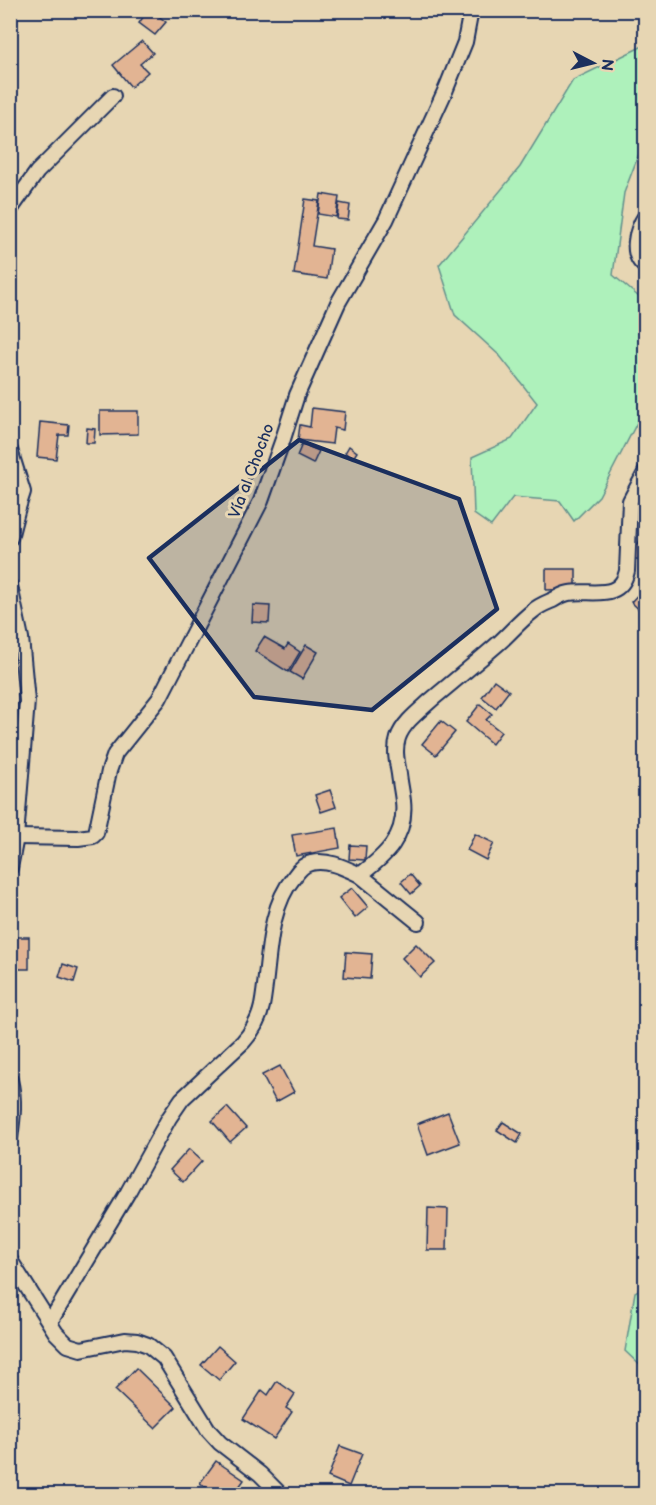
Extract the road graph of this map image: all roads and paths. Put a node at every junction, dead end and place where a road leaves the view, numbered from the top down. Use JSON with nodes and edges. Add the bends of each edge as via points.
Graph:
{"nodes":[{"id":1,"x":471,"y":10,"type":"edge"},
{"id":2,"x":113,"y":96,"type":"dead end"},
{"id":3,"x":10,"y":210,"type":"edge"},
{"id":4,"x":645,"y":215,"type":"edge"},
{"id":5,"x":645,"y":267,"type":"edge"},
{"id":6,"x":10,"y":450,"type":"edge"},
{"id":7,"x":645,"y":471,"type":"edge"},
{"id":8,"x":10,"y":538,"type":"edge"},
{"id":9,"x":10,"y":586,"type":"edge"},
{"id":10,"x":16,"y":837,"type":"junction"},
{"id":11,"x":10,"y":868,"type":"edge"},
{"id":12,"x":360,"y":875,"type":"junction"},
{"id":13,"x":418,"y":922,"type":"dead end"},
{"id":14,"x":10,"y":1080,"type":"edge"},
{"id":15,"x":10,"y":1138,"type":"edge"},
{"id":16,"x":10,"y":1260,"type":"edge"},
{"id":17,"x":50,"y":1322,"type":"junction"},
{"id":18,"x":280,"y":1494,"type":"edge"}],
"edges":[{"from":1,"to":10,"type":"street","name":"Vía al Chocho","via":[[465,42],[437,109],[386,220],[338,303],[297,395],[261,501],[159,699],[115,754],[96,832],[78,838]]},
{"from":2,"to":3,"type":"street","via":[[37,172]]},
{"from":4,"to":5,"type":"street","via":[[636,249],[638,260]]},
{"from":6,"to":8,"type":"street","via":[[24,492]]},
{"from":7,"to":12,"type":"street","via":[[630,501],[627,571],[621,584],[603,592],[570,593],[534,610],[404,727],[396,753],[404,812],[401,830],[385,855]]},
{"from":9,"to":10,"type":"street","via":[[21,638],[27,701]]},
{"from":10,"to":11,"type":"street"},
{"from":12,"to":13,"type":"street"},
{"from":12,"to":17,"type":"street","via":[[341,866],[309,863],[290,882],[278,908],[262,1007],[251,1033],[182,1099],[168,1118]]},
{"from":14,"to":15,"type":"street"},
{"from":16,"to":17,"type":"street"},
{"from":17,"to":18,"type":"street","via":[[56,1333],[75,1347],[125,1340],[148,1345],[164,1358],[209,1431]]}]}
